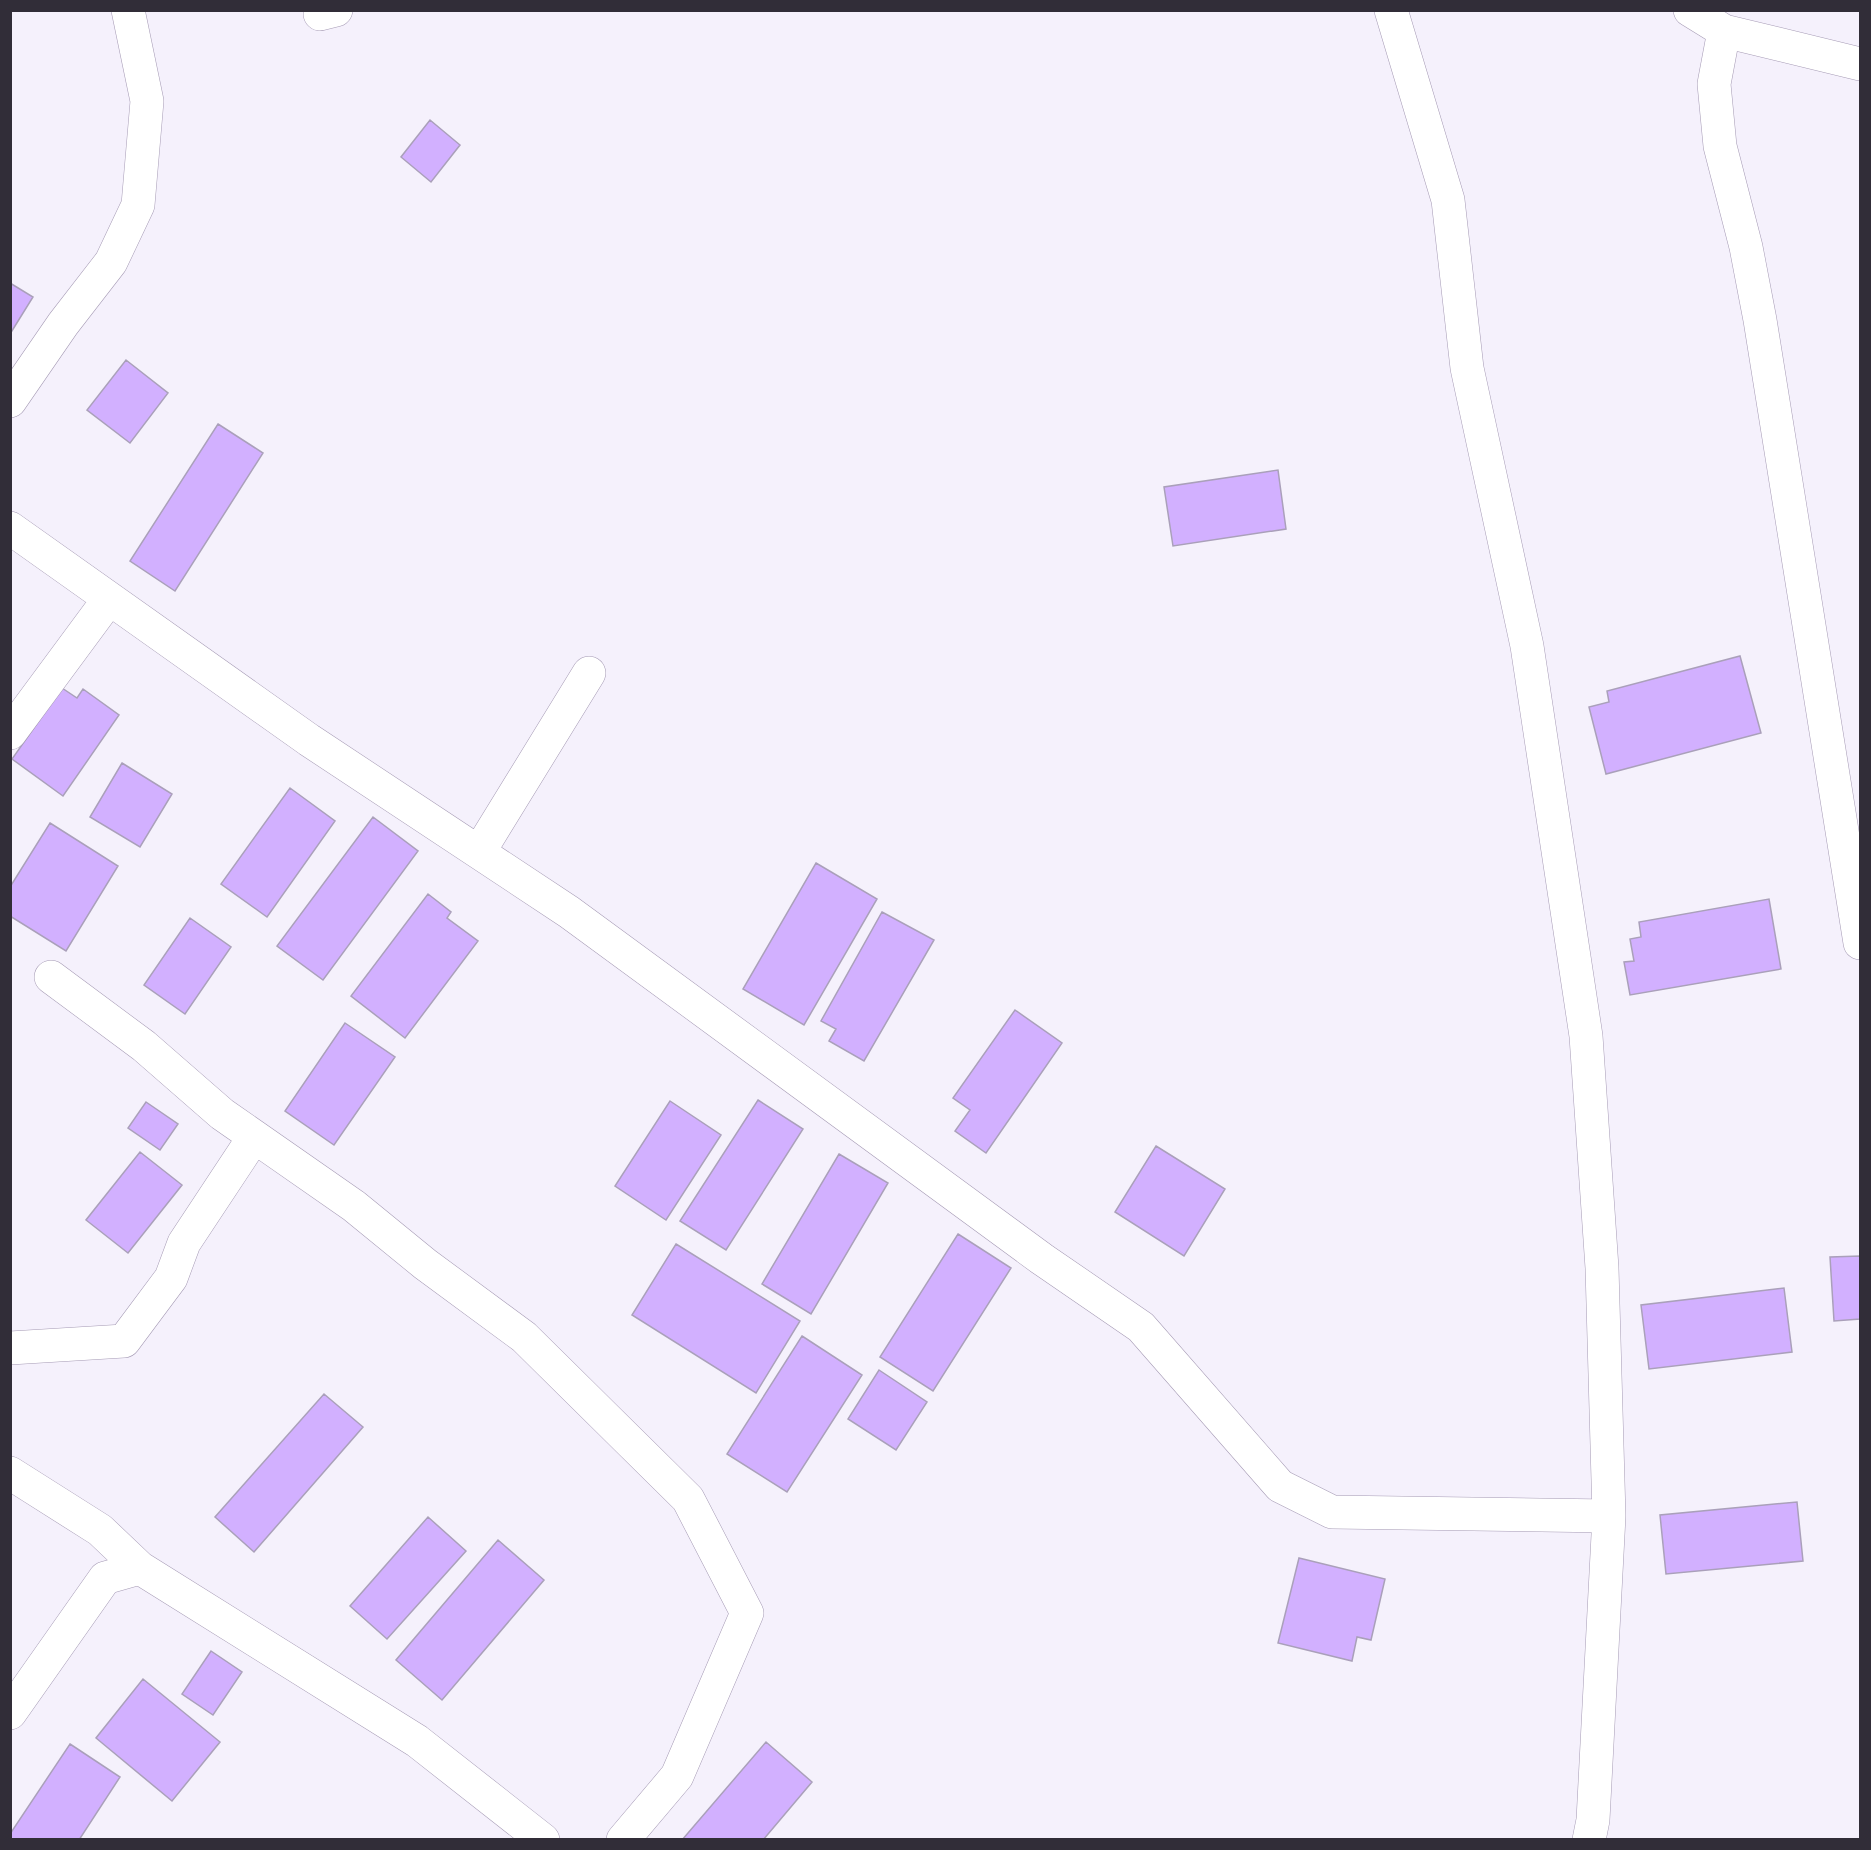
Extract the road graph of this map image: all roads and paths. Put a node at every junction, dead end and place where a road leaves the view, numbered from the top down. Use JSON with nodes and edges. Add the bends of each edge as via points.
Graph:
{"nodes":[{"id":1,"x":128,"y":10,"type":"edge"},
{"id":2,"x":1391,"y":10,"type":"edge"},
{"id":3,"x":1690,"y":10,"type":"edge"},
{"id":4,"x":1724,"y":31,"type":"junction"},
{"id":5,"x":1860,"y":64,"type":"edge"},
{"id":6,"x":10,"y":401,"type":"edge"},
{"id":7,"x":10,"y":528,"type":"edge"},
{"id":8,"x":109,"y":599,"type":"junction"},
{"id":9,"x":589,"y":673,"type":"dead end"},
{"id":10,"x":10,"y":733,"type":"edge"},
{"id":11,"x":479,"y":852,"type":"junction"},
{"id":12,"x":1860,"y":943,"type":"edge"},
{"id":13,"x":51,"y":977,"type":"dead end"},
{"id":14,"x":254,"y":1137,"type":"junction"},
{"id":15,"x":10,"y":1348,"type":"edge"},
{"id":16,"x":10,"y":1473,"type":"edge"},
{"id":17,"x":1609,"y":1516,"type":"junction"},
{"id":18,"x":140,"y":1568,"type":"junction"},
{"id":19,"x":10,"y":1713,"type":"edge"},
{"id":20,"x":543,"y":1839,"type":"edge"},
{"id":21,"x":623,"y":1839,"type":"edge"},
{"id":22,"x":1589,"y":1839,"type":"edge"}],
"edges":[{"from":1,"to":6,"type":"street","via":[[147,101],[138,205],[111,262]]},
{"from":2,"to":17,"type":"street","via":[[1448,200],[1467,368],[1527,646],[1586,1036],[1602,1268]]},
{"from":3,"to":4,"type":"street"},
{"from":4,"to":5,"type":"street"},
{"from":4,"to":12,"type":"street","via":[[1714,84],[1720,146],[1760,320]]},
{"from":7,"to":8,"type":"street"},
{"from":8,"to":10,"type":"street"},
{"from":8,"to":11,"type":"street","via":[[309,740]]},
{"from":9,"to":11,"type":"street"},
{"from":11,"to":17,"type":"street","via":[[569,912],[1042,1259],[1141,1327],[1280,1486],[1332,1512]]},
{"from":13,"to":14,"type":"street","via":[[144,1046]]},
{"from":14,"to":15,"type":"street","via":[[184,1244],[171,1278],[124,1341]]},
{"from":14,"to":21,"type":"street","via":[[354,1206],[524,1337],[688,1499],[747,1612],[677,1776]]},
{"from":16,"to":18,"type":"street","via":[[100,1530]]},
{"from":17,"to":22,"type":"street"},
{"from":18,"to":19,"type":"street","via":[[105,1578]]},
{"from":18,"to":20,"type":"street","via":[[417,1741]]}]}
